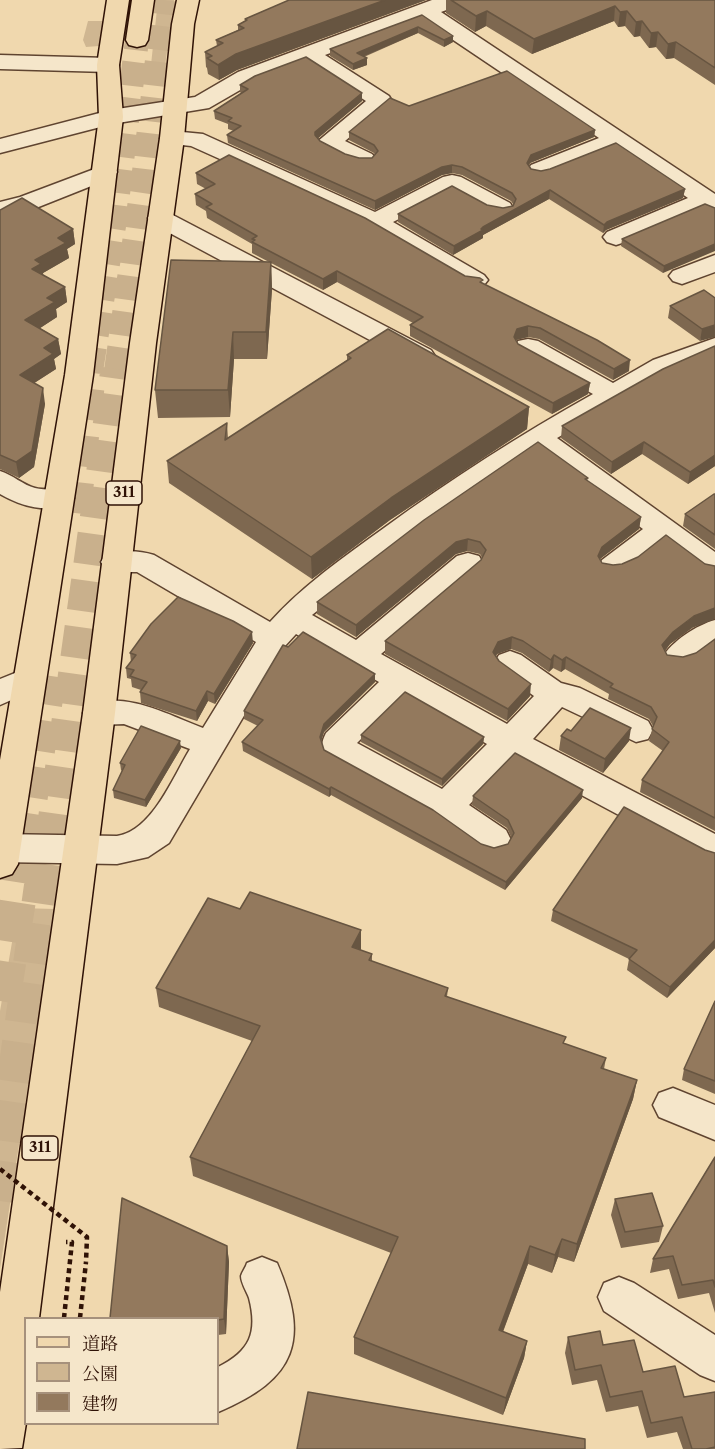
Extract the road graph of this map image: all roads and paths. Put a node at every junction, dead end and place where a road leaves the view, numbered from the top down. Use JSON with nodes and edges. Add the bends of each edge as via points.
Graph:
{"nodes":[{"id":1,"x":118,"y":0,"type":"edge"},
{"id":2,"x":143,"y":0,"type":"edge"},
{"id":3,"x":188,"y":0,"type":"edge"},
{"id":4,"x":452,"y":0,"type":"edge"},
{"id":5,"x":424,"y":10,"type":"junction"},
{"id":6,"x":137,"y":40,"type":"tunnel mouth"},
{"id":7,"x":308,"y":54,"type":"junction"},
{"id":8,"x":0,"y":62,"type":"edge"},
{"id":9,"x":108,"y":65,"type":"junction"},
{"id":10,"x":174,"y":108,"type":"junction"},
{"id":11,"x":111,"y":117,"type":"junction"},
{"id":12,"x":172,"y":138,"type":"junction"},
{"id":13,"x":617,"y":139,"type":"junction"},
{"id":14,"x":0,"y":146,"type":"edge"},
{"id":15,"x":364,"y":159,"type":"edge"},
{"id":16,"x":540,"y":170,"type":"edge"},
{"id":17,"x":105,"y":172,"type":"junction"},
{"id":18,"x":711,"y":202,"type":"edge"},
{"id":19,"x":501,"y":208,"type":"edge"},
{"id":20,"x":0,"y":209,"type":"edge"},
{"id":21,"x":160,"y":218,"type":"junction"},
{"id":22,"x":375,"y":222,"type":"junction"},
{"id":23,"x":616,"y":237,"type":"dead end"},
{"id":24,"x":715,"y":263,"type":"edge"},
{"id":25,"x":682,"y":276,"type":"dead end"},
{"id":26,"x":475,"y":280,"type":"edge"},
{"id":27,"x":715,"y":346,"type":"edge"},
{"id":28,"x":528,"y":347,"type":"edge"},
{"id":29,"x":441,"y":367,"type":"edge"},
{"id":30,"x":613,"y":394,"type":"junction"},
{"id":31,"x":541,"y":428,"type":"junction"},
{"id":32,"x":1,"y":483,"type":"edge"},
{"id":33,"x":59,"y":498,"type":"junction"},
{"id":34,"x":664,"y":529,"type":"junction"},
{"id":35,"x":116,"y":562,"type":"junction"},
{"id":36,"x":468,"y":563,"type":"dead end"},
{"id":37,"x":613,"y":567,"type":"edge"},
{"id":38,"x":715,"y":567,"type":"edge"},
{"id":39,"x":283,"y":628,"type":"junction"},
{"id":40,"x":715,"y":631,"type":"edge"},
{"id":41,"x":358,"y":655,"type":"junction"},
{"id":42,"x":678,"y":658,"type":"edge"},
{"id":43,"x":510,"y":663,"type":"dead end"},
{"id":44,"x":30,"y":679,"type":"junction"},
{"id":45,"x":401,"y":680,"type":"junction"},
{"id":46,"x":550,"y":692,"type":"junction"},
{"id":47,"x":0,"y":693,"type":"edge"},
{"id":48,"x":99,"y":712,"type":"junction"},
{"id":49,"x":636,"y":730,"type":"dead end"},
{"id":50,"x":511,"y":742,"type":"junction"},
{"id":51,"x":209,"y":744,"type":"junction"},
{"id":52,"x":447,"y":807,"type":"junction"},
{"id":53,"x":494,"y":840,"type":"dead end"},
{"id":54,"x":79,"y":849,"type":"junction"},
{"id":55,"x":715,"y":850,"type":"edge"},
{"id":56,"x":1,"y":854,"type":"edge"},
{"id":57,"x":673,"y":1105,"type":"dead end"},
{"id":58,"x":715,"y":1124,"type":"edge"},
{"id":59,"x":0,"y":1169,"type":"edge"},
{"id":60,"x":71,"y":1248,"type":"dead end"},
{"id":61,"x":262,"y":1277,"type":"dead end"},
{"id":62,"x":619,"y":1298,"type":"dead end"},
{"id":63,"x":26,"y":1317,"type":"edge"},
{"id":64,"x":64,"y":1317,"type":"edge"},
{"id":65,"x":80,"y":1317,"type":"edge"},
{"id":66,"x":24,"y":1330,"type":"edge"},
{"id":67,"x":715,"y":1360,"type":"edge"},
{"id":68,"x":19,"y":1374,"type":"edge"},
{"id":69,"x":219,"y":1390,"type":"edge"},
{"id":70,"x":0,"y":1448,"type":"edge"}],
"edges":[{"from":1,"to":9,"type":"main road"},
{"from":2,"to":6,"type":"main road"},
{"from":3,"to":10,"type":"main road","number":"311"},
{"from":4,"to":5,"type":"street"},
{"from":5,"to":7,"type":"street"},
{"from":5,"to":13,"type":"street"},
{"from":7,"to":10,"type":"street","via":[[246,77],[211,99]]},
{"from":7,"to":15,"type":"street","via":[[381,101],[329,142]]},
{"from":8,"to":9,"type":"street"},
{"from":9,"to":11,"type":"main road"},
{"from":10,"to":11,"type":"street"},
{"from":10,"to":12,"type":"main road","number":"311"},
{"from":11,"to":14,"type":"street"},
{"from":11,"to":17,"type":"main road"},
{"from":12,"to":21,"type":"main road","number":"311"},
{"from":12,"to":22,"type":"street","via":[[195,139],[238,156]]},
{"from":13,"to":16,"type":"street"},
{"from":13,"to":18,"type":"street"},
{"from":17,"to":20,"type":"street","via":[[27,203]]},
{"from":17,"to":33,"type":"main road"},
{"from":18,"to":23,"type":"street"},
{"from":19,"to":22,"type":"street","via":[[452,182]]},
{"from":21,"to":29,"type":"street"},
{"from":21,"to":35,"type":"main road","number":"311"},
{"from":22,"to":26,"type":"street"},
{"from":24,"to":25,"type":"street"},
{"from":27,"to":30,"type":"street","via":[[663,366]]},
{"from":28,"to":30,"type":"street"},
{"from":30,"to":31,"type":"street"},
{"from":31,"to":34,"type":"street"},
{"from":31,"to":39,"type":"street","via":[[360,560]]},
{"from":32,"to":33,"type":"street","via":[[30,498]]},
{"from":33,"to":44,"type":"main road"},
{"from":34,"to":37,"type":"street"},
{"from":34,"to":38,"type":"street"},
{"from":35,"to":39,"type":"street","via":[[143,562]]},
{"from":35,"to":48,"type":"main road","number":"311"},
{"from":36,"to":41,"type":"street"},
{"from":39,"to":41,"type":"street"},
{"from":39,"to":51,"type":"street"},
{"from":40,"to":42,"type":"street"},
{"from":41,"to":45,"type":"street"},
{"from":43,"to":46,"type":"street"},
{"from":44,"to":47,"type":"street"},
{"from":44,"to":56,"type":"main road"},
{"from":45,"to":50,"type":"street"},
{"from":45,"to":52,"type":"street","via":[[338,742],[338,747]]},
{"from":46,"to":49,"type":"street","via":[[568,696]]},
{"from":46,"to":50,"type":"street","via":[[549,702]]},
{"from":48,"to":51,"type":"street","via":[[126,712]]},
{"from":48,"to":54,"type":"main road","number":"311"},
{"from":50,"to":52,"type":"street"},
{"from":50,"to":55,"type":"street"},
{"from":51,"to":54,"type":"street","via":[[156,833],[136,848]]},
{"from":52,"to":53,"type":"street"},
{"from":54,"to":56,"type":"street"},
{"from":54,"to":63,"type":"main road","number":"311"},
{"from":57,"to":58,"type":"street"},
{"from":59,"to":65,"type":"path","bridge":true,"via":[[87,1237]]},
{"from":60,"to":64,"type":"path"},
{"from":61,"to":69,"type":"street","via":[[275,1314],[270,1346],[243,1379]]},
{"from":62,"to":67,"type":"street"},
{"from":66,"to":68,"type":"main road","number":"311"},
{"from":68,"to":70,"type":"main road","number":"311"}]}
